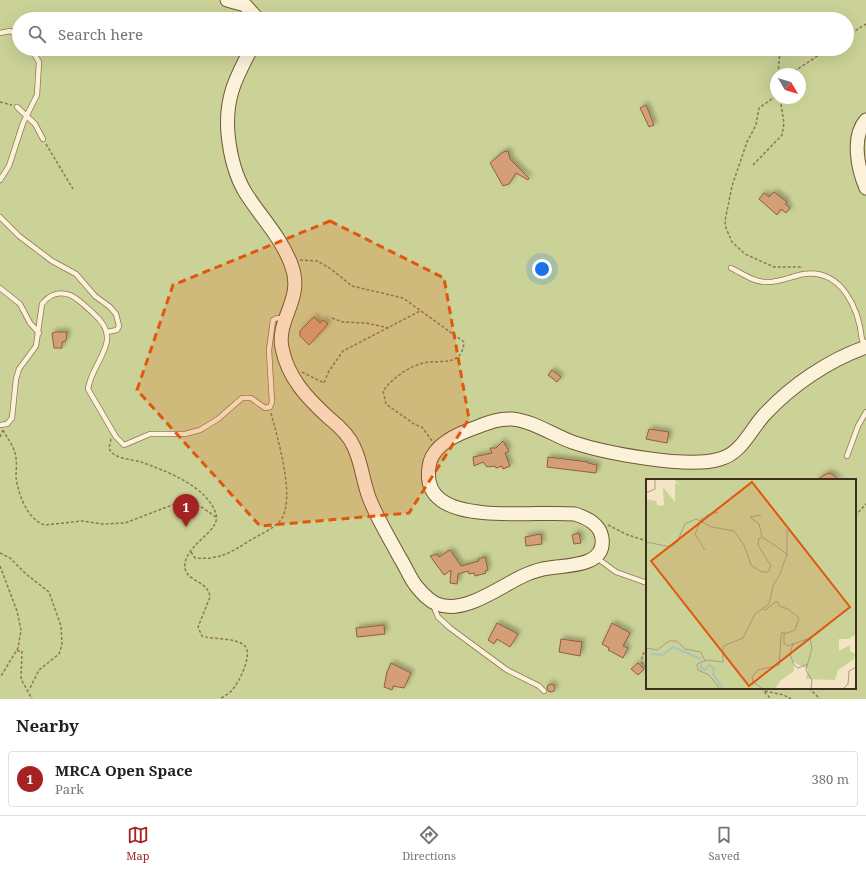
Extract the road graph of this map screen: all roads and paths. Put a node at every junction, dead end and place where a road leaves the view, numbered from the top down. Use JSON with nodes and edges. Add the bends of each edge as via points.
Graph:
{"nodes":[{"id":1,"x":227,"y":0,"type":"edge"},
{"id":2,"x":252,"y":12,"type":"edge"},
{"id":3,"x":866,"y":24,"type":"edge"},
{"id":4,"x":12,"y":32,"type":"edge"},
{"id":5,"x":854,"y":32,"type":"edge"},
{"id":6,"x":0,"y":33,"type":"edge"},
{"id":7,"x":35,"y":56,"type":"edge"},
{"id":8,"x":247,"y":56,"type":"edge"},
{"id":9,"x":779,"y":56,"type":"edge"},
{"id":10,"x":817,"y":56,"type":"edge"},
{"id":11,"x":778,"y":68,"type":"edge"},
{"id":12,"x":799,"y":68,"type":"edge"},
{"id":13,"x":770,"y":100,"type":"edge"},
{"id":14,"x":0,"y":102,"type":"edge"},
{"id":15,"x":781,"y":104,"type":"edge"},
{"id":16,"x":17,"y":108,"type":"joint"},
{"id":17,"x":27,"y":116,"type":"junction"},
{"id":18,"x":866,"y":120,"type":"edge"},
{"id":19,"x":43,"y":139,"type":"joint"},
{"id":20,"x":753,"y":165,"type":"dead end"},
{"id":21,"x":0,"y":180,"type":"edge"},
{"id":22,"x":866,"y":188,"type":"edge"},
{"id":23,"x":73,"y":189,"type":"dead end"},
{"id":24,"x":0,"y":217,"type":"edge"},
{"id":25,"x":296,"y":260,"type":"dead end"},
{"id":26,"x":808,"y":267,"type":"dead end"},
{"id":27,"x":731,"y":268,"type":"dead end"},
{"id":28,"x":0,"y":288,"type":"edge"},
{"id":29,"x":420,"y":311,"type":"junction"},
{"id":30,"x":332,"y":318,"type":"dead end"},
{"id":31,"x":286,"y":320,"type":"junction"},
{"id":32,"x":389,"y":328,"type":"junction"},
{"id":33,"x":107,"y":332,"type":"junction"},
{"id":34,"x":39,"y":333,"type":"junction"},
{"id":35,"x":866,"y":343,"type":"edge"},
{"id":36,"x":866,"y":347,"type":"edge"},
{"id":37,"x":302,"y":372,"type":"dead end"},
{"id":38,"x":270,"y":407,"type":"junction"},
{"id":39,"x":866,"y":412,"type":"edge"},
{"id":40,"x":0,"y":425,"type":"edge"},
{"id":41,"x":3,"y":430,"type":"junction"},
{"id":42,"x":113,"y":432,"type":"junction"},
{"id":43,"x":0,"y":437,"type":"edge"},
{"id":44,"x":438,"y":449,"type":"junction"},
{"id":45,"x":847,"y":456,"type":"dead end"},
{"id":46,"x":866,"y":504,"type":"edge"},
{"id":47,"x":856,"y":515,"type":"edge"},
{"id":48,"x":216,"y":517,"type":"junction"},
{"id":49,"x":596,"y":526,"type":"junction"},
{"id":50,"x":646,"y":541,"type":"edge"},
{"id":51,"x":190,"y":551,"type":"junction"},
{"id":52,"x":0,"y":553,"type":"edge"},
{"id":53,"x":596,"y":557,"type":"junction"},
{"id":54,"x":0,"y":566,"type":"edge"},
{"id":55,"x":646,"y":583,"type":"edge"},
{"id":56,"x":432,"y":602,"type":"junction"},
{"id":57,"x":646,"y":650,"type":"edge"},
{"id":58,"x":16,"y":651,"type":"junction"},
{"id":59,"x":646,"y":668,"type":"edge"},
{"id":60,"x":1,"y":676,"type":"edge"},
{"id":61,"x":810,"y":689,"type":"edge"},
{"id":62,"x":29,"y":690,"type":"junction"},
{"id":63,"x":544,"y":691,"type":"dead end"},
{"id":64,"x":764,"y":691,"type":"joint"},
{"id":65,"x":32,"y":699,"type":"edge"},
{"id":66,"x":220,"y":699,"type":"edge"},
{"id":67,"x":771,"y":699,"type":"edge"},
{"id":68,"x":791,"y":699,"type":"edge"},
{"id":69,"x":820,"y":699,"type":"edge"}],
"edges":[{"from":1,"to":2,"type":"main road","via":[[245,5]]},
{"from":3,"to":5,"type":"path"},
{"from":4,"to":6,"type":"lane"},
{"from":7,"to":17,"type":"lane","via":[[39,62],[37,95]]},
{"from":8,"to":31,"type":"main road","via":[[229,95],[228,135],[234,165],[244,190],[275,236],[293,269],[295,292]]},
{"from":9,"to":11,"type":"path"},
{"from":10,"to":12,"type":"path"},
{"from":13,"to":26,"type":"path","via":[[760,108],[756,125],[747,142],[732,186],[726,228],[732,242],[740,250],[765,264],[784,268]]},
{"from":14,"to":16,"type":"path"},
{"from":15,"to":20,"type":"path","via":[[784,123],[782,135]]},
{"from":16,"to":17,"type":"lane"},
{"from":17,"to":19,"type":"lane"},
{"from":17,"to":21,"type":"lane","via":[[9,166]]},
{"from":18,"to":22,"type":"main road","via":[[858,144],[861,177]]},
{"from":19,"to":23,"type":"path"},
{"from":24,"to":33,"type":"lane","via":[[41,253],[76,274],[95,296],[110,307],[116,314],[119,326],[116,330]]},
{"from":25,"to":29,"type":"path","via":[[317,261],[331,268],[352,286],[398,296]]},
{"from":27,"to":35,"type":"lane","via":[[754,280],[765,282],[812,274],[830,278],[848,294],[862,340]]},
{"from":28,"to":34,"type":"lane","via":[[20,304],[30,323]]},
{"from":29,"to":32,"type":"path"},
{"from":29,"to":44,"type":"path","via":[[464,342],[463,351],[459,357],[452,360],[423,363],[405,370],[391,381],[383,392],[386,404],[422,427]]},
{"from":30,"to":32,"type":"path","via":[[343,322]]},
{"from":31,"to":38,"type":"lane","via":[[279,317],[273,322],[269,350],[272,402]]},
{"from":31,"to":56,"type":"main road","via":[[282,332],[282,348],[292,376],[308,398],[350,438],[375,511],[416,586]]},
{"from":32,"to":37,"type":"path","via":[[344,351],[329,370],[324,383]]},
{"from":33,"to":34,"type":"lane","via":[[101,320],[85,306],[71,296],[60,293],[50,296],[42,304]]},
{"from":33,"to":42,"type":"lane","via":[[104,351],[88,389]]},
{"from":34,"to":40,"type":"lane","via":[[36,346],[18,374],[12,418],[7,424]]},
{"from":36,"to":44,"type":"main road","via":[[842,356],[807,378],[765,414],[734,453],[718,460],[696,462],[621,454],[573,442],[514,419],[500,420],[464,432]]},
{"from":38,"to":42,"type":"lane","via":[[265,408],[251,398],[242,398],[218,419],[200,430],[185,434],[150,434],[127,445],[119,441]]},
{"from":38,"to":51,"type":"path","via":[[281,453],[286,488],[285,512],[276,524],[227,555],[195,558]]},
{"from":39,"to":45,"type":"lane"},
{"from":40,"to":41,"type":"path"},
{"from":41,"to":43,"type":"path"},
{"from":41,"to":48,"type":"path","via":[[16,458],[19,490],[32,516],[40,524],[82,521],[103,524],[125,523],[180,502],[200,506]]},
{"from":42,"to":48,"type":"path","via":[[109,448],[114,455],[141,462],[199,490],[211,503]]},
{"from":44,"to":49,"type":"main road","via":[[430,459],[428,480],[432,491],[444,502],[459,508],[491,513],[575,514]]},
{"from":46,"to":47,"type":"path"},
{"from":48,"to":51,"type":"path","via":[[214,527]]},
{"from":49,"to":50,"type":"path","via":[[606,524]]},
{"from":49,"to":53,"type":"main road","via":[[602,543]]},
{"from":51,"to":66,"type":"path","via":[[185,564],[186,572],[210,593],[198,627],[202,636],[243,644],[248,652],[248,660],[238,681],[233,689]]},
{"from":52,"to":62,"type":"path","via":[[10,558],[49,592],[61,626],[62,645],[59,654],[39,670]]},
{"from":53,"to":55,"type":"lane","via":[[616,572]]},
{"from":53,"to":56,"type":"main road","via":[[589,562],[529,573],[478,600],[454,606]]},
{"from":54,"to":58,"type":"path","via":[[21,622],[20,640]]},
{"from":56,"to":63,"type":"lane","via":[[442,622],[506,670]]},
{"from":57,"to":59,"type":"path","via":[[642,656],[642,664]]},
{"from":58,"to":60,"type":"path"},
{"from":58,"to":62,"type":"path","via":[[22,651],[21,679]]},
{"from":61,"to":69,"type":"path"},
{"from":62,"to":65,"type":"path"},
{"from":64,"to":67,"type":"path"},
{"from":64,"to":68,"type":"path"}]}
